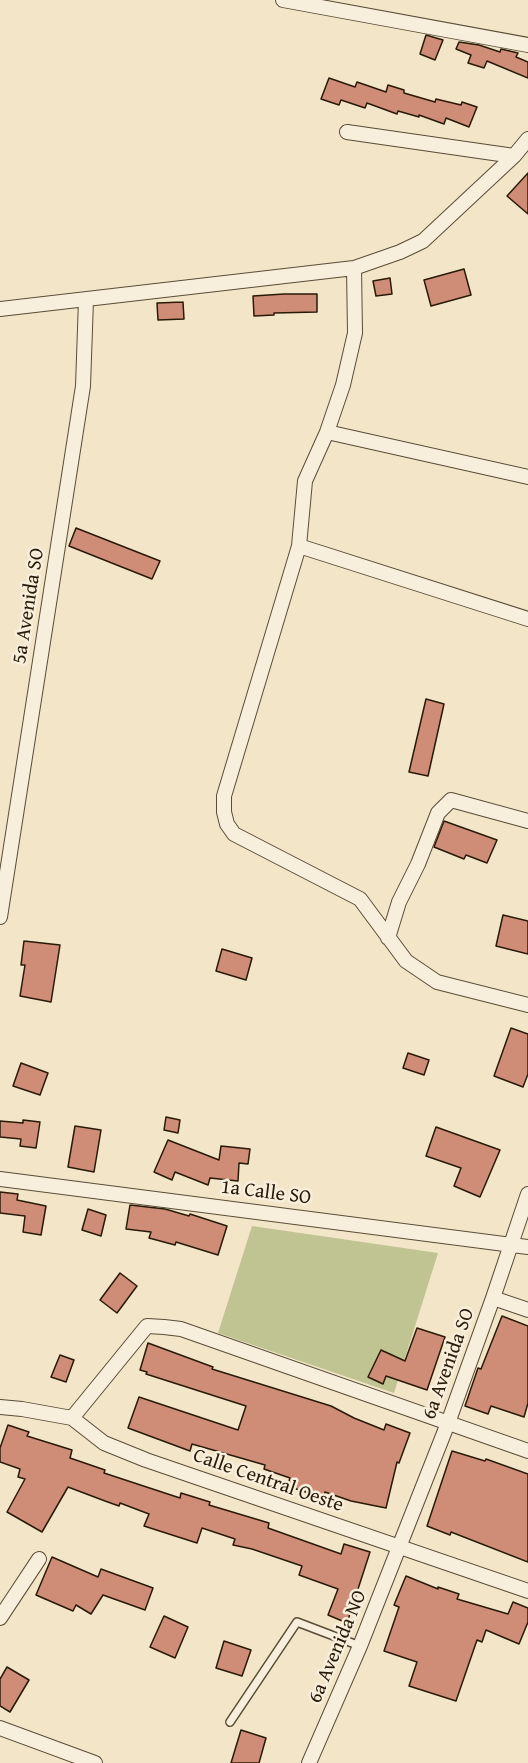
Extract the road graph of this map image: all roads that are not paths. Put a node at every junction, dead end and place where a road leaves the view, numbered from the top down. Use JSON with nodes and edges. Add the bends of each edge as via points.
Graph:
{"nodes":[{"id":1,"x":284,"y":0,"type":"edge"},
{"id":2,"x":528,"y":45,"type":"edge"},
{"id":3,"x":347,"y":132,"type":"dead end"},
{"id":4,"x":528,"y":139,"type":"edge"},
{"id":5,"x":514,"y":156,"type":"junction"},
{"id":6,"x":354,"y":268,"type":"junction"},
{"id":7,"x":86,"y":300,"type":"junction"},
{"id":8,"x":0,"y":309,"type":"edge"},
{"id":9,"x":327,"y":432,"type":"junction"},
{"id":10,"x":528,"y":477,"type":"edge"},
{"id":11,"x":299,"y":546,"type":"junction"},
{"id":12,"x":528,"y":619,"type":"edge"},
{"id":13,"x":528,"y":821,"type":"edge"},
{"id":14,"x":0,"y":917,"type":"edge"},
{"id":15,"x":388,"y":938,"type":"junction"},
{"id":16,"x":528,"y":1005,"type":"edge"},
{"id":17,"x":0,"y":1179,"type":"edge"},
{"id":18,"x":528,"y":1194,"type":"edge"},
{"id":19,"x":512,"y":1244,"type":"junction"},
{"id":20,"x":528,"y":1247,"type":"edge"},
{"id":21,"x":494,"y":1298,"type":"junction"},
{"id":22,"x":528,"y":1310,"type":"edge"},
{"id":23,"x":0,"y":1407,"type":"edge"},
{"id":24,"x":72,"y":1418,"type":"junction"},
{"id":25,"x":448,"y":1423,"type":"junction"},
{"id":26,"x":528,"y":1451,"type":"edge"},
{"id":27,"x":401,"y":1546,"type":"junction"},
{"id":28,"x":39,"y":1559,"type":"dead end"},
{"id":29,"x":528,"y":1591,"type":"edge"},
{"id":30,"x":0,"y":1618,"type":"edge"},
{"id":31,"x":360,"y":1646,"type":"junction"},
{"id":32,"x":230,"y":1722,"type":"dead end"},
{"id":33,"x":0,"y":1728,"type":"edge"},
{"id":34,"x":60,"y":1757,"type":"edge"},
{"id":35,"x":96,"y":1763,"type":"edge"},
{"id":36,"x":309,"y":1763,"type":"edge"}],
"edges":[{"from":1,"to":2,"type":"street"},
{"from":3,"to":5,"type":"street"},
{"from":4,"to":5,"type":"street"},
{"from":5,"to":6,"type":"street","via":[[423,241]]},
{"from":6,"to":7,"type":"street"},
{"from":6,"to":9,"type":"street","via":[[355,333]]},
{"from":7,"to":8,"type":"street"},
{"from":7,"to":14,"type":"street","name":"5a Avenida SO","via":[[81,397]]},
{"from":9,"to":10,"type":"street"},
{"from":9,"to":11,"type":"street","via":[[305,481]]},
{"from":11,"to":12,"type":"street"},
{"from":11,"to":15,"type":"street","via":[[224,796],[224,812],[234,834],[360,899]]},
{"from":13,"to":15,"type":"street","via":[[451,800],[438,813],[399,902]]},
{"from":15,"to":16,"type":"street","via":[[406,961],[437,982]]},
{"from":17,"to":19,"type":"street","name":"1a Calle SO"},
{"from":18,"to":19,"type":"street","name":"6a Avenida SO"},
{"from":19,"to":20,"type":"street","name":"1a Calle SO"},
{"from":19,"to":21,"type":"street","name":"6a Avenida SO"},
{"from":21,"to":22,"type":"street"},
{"from":21,"to":25,"type":"street","name":"6a Avenida SO"},
{"from":23,"to":24,"type":"street","name":"Calle Central Oeste"},
{"from":24,"to":25,"type":"street","via":[[147,1326],[181,1329]]},
{"from":24,"to":27,"type":"street","name":"Calle Central Oeste","via":[[104,1443],[146,1460]]},
{"from":25,"to":26,"type":"street"},
{"from":25,"to":27,"type":"street","name":"6a Avenida SO"},
{"from":27,"to":29,"type":"street","name":"Calle Central Oeste"},
{"from":27,"to":31,"type":"street","name":"6a Avenida NO"},
{"from":28,"to":30,"type":"street"},
{"from":31,"to":32,"type":"lane","via":[[297,1622]]},
{"from":31,"to":36,"type":"street","name":"6a Avenida NO"},
{"from":33,"to":34,"type":"street"},
{"from":34,"to":35,"type":"street"}]}
